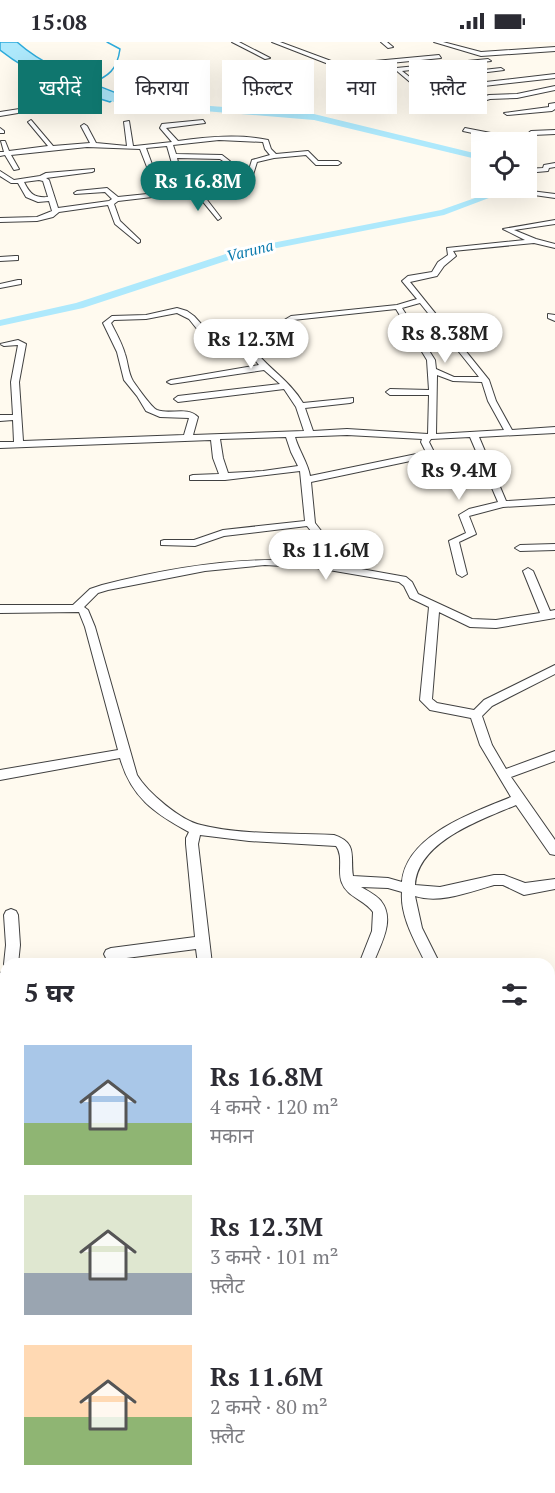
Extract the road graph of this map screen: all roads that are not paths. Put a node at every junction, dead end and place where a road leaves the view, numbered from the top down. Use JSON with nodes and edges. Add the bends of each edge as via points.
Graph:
{"nodes":[{"id":1,"x":235,"y":42,"type":"edge"},
{"id":2,"x":275,"y":42,"type":"edge"},
{"id":3,"x":384,"y":42,"type":"edge"},
{"id":4,"x":437,"y":42,"type":"edge"},
{"id":5,"x":460,"y":45,"type":"edge"},
{"id":6,"x":390,"y":47,"type":"dead end"},
{"id":7,"x":555,"y":49,"type":"edge"},
{"id":8,"x":481,"y":54,"type":"junction"},
{"id":9,"x":439,"y":57,"type":"dead end"},
{"id":10,"x":267,"y":58,"type":"dead end"},
{"id":11,"x":326,"y":60,"type":"edge"},
{"id":12,"x":397,"y":61,"type":"edge"},
{"id":13,"x":488,"y":61,"type":"joint"},
{"id":14,"x":409,"y":69,"type":"edge"},
{"id":15,"x":398,"y":70,"type":"joint"},
{"id":16,"x":501,"y":70,"type":"junction"},
{"id":17,"x":487,"y":72,"type":"edge"},
{"id":18,"x":555,"y":76,"type":"edge"},
{"id":19,"x":409,"y":79,"type":"edge"},
{"id":20,"x":514,"y":80,"type":"junction"},
{"id":21,"x":487,"y":83,"type":"edge"},
{"id":22,"x":555,"y":88,"type":"edge"},
{"id":23,"x":487,"y":98,"type":"edge"},
{"id":24,"x":553,"y":107,"type":"edge"},
{"id":25,"x":18,"y":111,"type":"edge"},
{"id":26,"x":507,"y":112,"type":"dead end"},
{"id":27,"x":0,"y":114,"type":"edge"},
{"id":28,"x":555,"y":117,"type":"edge"},
{"id":29,"x":31,"y":122,"type":"dead end"},
{"id":30,"x":127,"y":122,"type":"dead end"},
{"id":31,"x":203,"y":122,"type":"dead end"},
{"id":32,"x":84,"y":126,"type":"dead end"},
{"id":33,"x":465,"y":130,"type":"dead end"},
{"id":34,"x":555,"y":132,"type":"edge"},
{"id":35,"x":3,"y":142,"type":"dead end"},
{"id":36,"x":173,"y":143,"type":"junction"},
{"id":37,"x":94,"y":145,"type":"junction"},
{"id":38,"x":142,"y":147,"type":"junction"},
{"id":39,"x":52,"y":148,"type":"junction"},
{"id":40,"x":130,"y":148,"type":"junction"},
{"id":41,"x":9,"y":153,"type":"junction"},
{"id":42,"x":0,"y":154,"type":"edge"},
{"id":43,"x":175,"y":156,"type":"junction"},
{"id":44,"x":273,"y":156,"type":"junction"},
{"id":45,"x":228,"y":162,"type":"dead end"},
{"id":46,"x":338,"y":163,"type":"dead end"},
{"id":47,"x":555,"y":165,"type":"edge"},
{"id":48,"x":150,"y":167,"type":"dead end"},
{"id":49,"x":16,"y":170,"type":"dead end"},
{"id":50,"x":92,"y":170,"type":"dead end"},
{"id":51,"x":537,"y":170,"type":"edge"},
{"id":52,"x":0,"y":173,"type":"edge"},
{"id":53,"x":9,"y":177,"type":"junction"},
{"id":54,"x":0,"y":178,"type":"edge"},
{"id":55,"x":42,"y":178,"type":"junction"},
{"id":56,"x":20,"y":181,"type":"junction"},
{"id":57,"x":194,"y":191,"type":"junction"},
{"id":58,"x":76,"y":193,"type":"dead end"},
{"id":59,"x":537,"y":194,"type":"edge"},
{"id":60,"x":555,"y":196,"type":"edge"},
{"id":61,"x":51,"y":199,"type":"junction"},
{"id":62,"x":114,"y":201,"type":"junction"},
{"id":63,"x":56,"y":210,"type":"junction"},
{"id":64,"x":218,"y":218,"type":"dead end"},
{"id":65,"x":0,"y":220,"type":"edge"},
{"id":66,"x":555,"y":222,"type":"edge"},
{"id":67,"x":138,"y":241,"type":"dead end"},
{"id":68,"x":534,"y":241,"type":"junction"},
{"id":69,"x":555,"y":246,"type":"edge"},
{"id":70,"x":15,"y":258,"type":"dead end"},
{"id":71,"x":0,"y":260,"type":"edge"},
{"id":72,"x":18,"y":282,"type":"dead end"},
{"id":73,"x":0,"y":286,"type":"edge"},
{"id":74,"x":422,"y":300,"type":"junction"},
{"id":75,"x":398,"y":307,"type":"junction"},
{"id":76,"x":200,"y":327,"type":"dead end"},
{"id":77,"x":4,"y":344,"type":"dead end"},
{"id":78,"x":266,"y":367,"type":"junction"},
{"id":79,"x":432,"y":369,"type":"junction"},
{"id":80,"x":485,"y":380,"type":"junction"},
{"id":81,"x":171,"y":382,"type":"dead end"},
{"id":82,"x":286,"y":386,"type":"junction"},
{"id":83,"x":390,"y":392,"type":"dead end"},
{"id":84,"x":433,"y":393,"type":"junction"},
{"id":85,"x":178,"y":399,"type":"dead end"},
{"id":86,"x":350,"y":400,"type":"dead end"},
{"id":87,"x":300,"y":406,"type":"junction"},
{"id":88,"x":16,"y":417,"type":"junction"},
{"id":89,"x":0,"y":418,"type":"edge"},
{"id":90,"x":555,"y":430,"type":"edge"},
{"id":91,"x":509,"y":432,"type":"junction"},
{"id":92,"x":309,"y":433,"type":"junction"},
{"id":93,"x":290,"y":434,"type":"junction"},
{"id":94,"x":473,"y":434,"type":"junction"},
{"id":95,"x":215,"y":437,"type":"junction"},
{"id":96,"x":430,"y":437,"type":"junction"},
{"id":97,"x":188,"y":438,"type":"junction"},
{"id":98,"x":0,"y":445,"type":"edge"},
{"id":99,"x":19,"y":446,"type":"junction"},
{"id":100,"x":304,"y":468,"type":"junction"},
{"id":101,"x":225,"y":477,"type":"junction"},
{"id":102,"x":193,"y":478,"type":"dead end"},
{"id":103,"x":305,"y":480,"type":"junction"},
{"id":104,"x":555,"y":501,"type":"edge"},
{"id":105,"x":503,"y":504,"type":"junction"},
{"id":106,"x":310,"y":523,"type":"junction"},
{"id":107,"x":164,"y":543,"type":"dead end"},
{"id":108,"x":555,"y":547,"type":"edge"},
{"id":109,"x":520,"y":548,"type":"dead end"},
{"id":110,"x":334,"y":568,"type":"junction"},
{"id":111,"x":528,"y":571,"type":"dead end"},
{"id":112,"x":462,"y":574,"type":"dead end"},
{"id":113,"x":434,"y":606,"type":"junction"},
{"id":114,"x":76,"y":608,"type":"junction"},
{"id":115,"x":0,"y":609,"type":"edge"},
{"id":116,"x":551,"y":615,"type":"edge"},
{"id":117,"x":555,"y":669,"type":"edge"},
{"id":118,"x":476,"y":715,"type":"junction"},
{"id":119,"x":124,"y":753,"type":"junction"},
{"id":120,"x":555,"y":756,"type":"edge"},
{"id":121,"x":0,"y":775,"type":"edge"},
{"id":122,"x":504,"y":775,"type":"junction"},
{"id":123,"x":519,"y":798,"type":"junction"},
{"id":124,"x":197,"y":830,"type":"junction"},
{"id":125,"x":555,"y":850,"type":"edge"},
{"id":126,"x":347,"y":881,"type":"junction"},
{"id":127,"x":555,"y":884,"type":"edge"},
{"id":128,"x":406,"y":888,"type":"junction"},
{"id":129,"x":11,"y":915,"type":"dead end"},
{"id":130,"x":202,"y":942,"type":"junction"},
{"id":131,"x":111,"y":954,"type":"dead end"},
{"id":132,"x":12,"y":958,"type":"edge"},
{"id":133,"x":204,"y":958,"type":"edge"},
{"id":134,"x":368,"y":958,"type":"edge"},
{"id":135,"x":431,"y":958,"type":"edge"}],
"edges":[{"from":1,"to":10,"type":"street"},
{"from":2,"to":11,"type":"street"},
{"from":3,"to":6,"type":"street"},
{"from":4,"to":5,"type":"street"},
{"from":5,"to":8,"type":"street"},
{"from":7,"to":8,"type":"street"},
{"from":8,"to":13,"type":"street"},
{"from":9,"to":12,"type":"street"},
{"from":13,"to":16,"type":"street"},
{"from":14,"to":15,"type":"street"},
{"from":15,"to":19,"type":"street"},
{"from":16,"to":17,"type":"street"},
{"from":16,"to":20,"type":"street"},
{"from":18,"to":20,"type":"street"},
{"from":20,"to":21,"type":"street"},
{"from":22,"to":23,"type":"street"},
{"from":24,"to":26,"type":"street"},
{"from":24,"to":28,"type":"street"},
{"from":25,"to":27,"type":"street"},
{"from":29,"to":39,"type":"street"},
{"from":30,"to":40,"type":"street"},
{"from":31,"to":36,"type":"street","via":[[164,125]]},
{"from":32,"to":37,"type":"street"},
{"from":33,"to":34,"type":"street","via":[[508,137]]},
{"from":35,"to":41,"type":"street"},
{"from":36,"to":38,"type":"street"},
{"from":36,"to":43,"type":"street"},
{"from":36,"to":44,"type":"street","via":[[264,140]]},
{"from":37,"to":39,"type":"street"},
{"from":37,"to":40,"type":"street"},
{"from":38,"to":40,"type":"street"},
{"from":38,"to":48,"type":"street"},
{"from":39,"to":41,"type":"street"},
{"from":41,"to":42,"type":"street"},
{"from":41,"to":49,"type":"street"},
{"from":43,"to":45,"type":"street","via":[[222,157]]},
{"from":43,"to":57,"type":"street","via":[[176,167],[189,175],[195,184],[188,188]]},
{"from":44,"to":46,"type":"street","via":[[306,153],[316,164]]},
{"from":44,"to":57,"type":"street","via":[[254,161],[250,177],[242,183]]},
{"from":47,"to":51,"type":"street"},
{"from":50,"to":55,"type":"street"},
{"from":52,"to":53,"type":"street"},
{"from":53,"to":54,"type":"street"},
{"from":53,"to":56,"type":"street","via":[[13,182]]},
{"from":55,"to":56,"type":"street"},
{"from":55,"to":61,"type":"street","via":[[50,187]]},
{"from":56,"to":61,"type":"street","via":[[28,196]]},
{"from":57,"to":62,"type":"street","via":[[160,189]]},
{"from":57,"to":64,"type":"street"},
{"from":58,"to":62,"type":"street","via":[[107,190]]},
{"from":59,"to":60,"type":"street"},
{"from":61,"to":63,"type":"street"},
{"from":62,"to":63,"type":"street"},
{"from":62,"to":67,"type":"street","via":[[115,219]]},
{"from":63,"to":65,"type":"street","via":[[48,217]]},
{"from":66,"to":68,"type":"street","via":[[506,228]]},
{"from":68,"to":69,"type":"street"},
{"from":68,"to":74,"type":"street","via":[[448,249],[452,256],[434,274],[406,279]]},
{"from":70,"to":71,"type":"street"},
{"from":72,"to":73,"type":"street"},
{"from":74,"to":75,"type":"street"},
{"from":74,"to":80,"type":"street"},
{"from":75,"to":78,"type":"street","via":[[291,318],[274,330],[246,340],[248,348]]},
{"from":75,"to":79,"type":"street","via":[[430,357]]},
{"from":76,"to":97,"type":"street","via":[[186,311],[175,310],[136,318],[112,318],[107,322],[128,380],[149,409],[194,417]]},
{"from":77,"to":88,"type":"street","via":[[22,344],[15,382]]},
{"from":78,"to":81,"type":"street"},
{"from":78,"to":82,"type":"street"},
{"from":79,"to":80,"type":"street","via":[[453,379]]},
{"from":79,"to":84,"type":"street"},
{"from":80,"to":91,"type":"street"},
{"from":82,"to":85,"type":"street"},
{"from":82,"to":87,"type":"street"},
{"from":83,"to":84,"type":"street"},
{"from":84,"to":96,"type":"street"},
{"from":86,"to":87,"type":"street"},
{"from":87,"to":92,"type":"street"},
{"from":88,"to":89,"type":"street"},
{"from":88,"to":99,"type":"street"},
{"from":90,"to":91,"type":"street"},
{"from":91,"to":94,"type":"street"},
{"from":92,"to":93,"type":"street"},
{"from":92,"to":96,"type":"street"},
{"from":93,"to":95,"type":"street"},
{"from":93,"to":100,"type":"street"},
{"from":94,"to":96,"type":"street"},
{"from":94,"to":105,"type":"street"},
{"from":95,"to":97,"type":"street"},
{"from":95,"to":101,"type":"street"},
{"from":96,"to":103,"type":"street","via":[[425,442],[432,452],[429,454]]},
{"from":97,"to":99,"type":"street"},
{"from":98,"to":99,"type":"street"},
{"from":100,"to":101,"type":"street"},
{"from":100,"to":103,"type":"street"},
{"from":101,"to":102,"type":"street"},
{"from":103,"to":106,"type":"street"},
{"from":104,"to":105,"type":"street"},
{"from":105,"to":112,"type":"street","via":[[464,515],[471,534],[454,541]]},
{"from":106,"to":107,"type":"street","via":[[223,533],[195,543]]},
{"from":106,"to":110,"type":"street","via":[[332,551]]},
{"from":108,"to":109,"type":"street"},
{"from":110,"to":113,"type":"street","via":[[402,579],[414,596]]},
{"from":110,"to":114,"type":"street","via":[[266,562],[228,565],[106,587],[94,591]]},
{"from":111,"to":116,"type":"street"},
{"from":113,"to":116,"type":"street","via":[[459,619],[483,625]]},
{"from":113,"to":118,"type":"street","via":[[426,700],[434,707]]},
{"from":114,"to":115,"type":"street"},
{"from":114,"to":119,"type":"street","via":[[83,610],[90,627]]},
{"from":117,"to":118,"type":"street","via":[[488,703]]},
{"from":118,"to":122,"type":"street","via":[[482,738]]},
{"from":119,"to":121,"type":"street"},
{"from":119,"to":124,"type":"street","via":[[138,788],[176,819]]},
{"from":120,"to":122,"type":"street"},
{"from":122,"to":123,"type":"street"},
{"from":123,"to":125,"type":"street"},
{"from":123,"to":128,"type":"street","via":[[453,826],[435,838],[411,867]]},
{"from":124,"to":126,"type":"street","via":[[339,841],[346,850]]},
{"from":124,"to":130,"type":"street","via":[[192,844]]},
{"from":126,"to":128,"type":"street"},
{"from":126,"to":134,"type":"street","via":[[380,909],[381,921]]},
{"from":127,"to":128,"type":"street","via":[[524,889],[494,880],[440,893]]},
{"from":128,"to":135,"type":"street"},
{"from":129,"to":132,"type":"street"},
{"from":130,"to":131,"type":"street"},
{"from":130,"to":133,"type":"street"}]}
